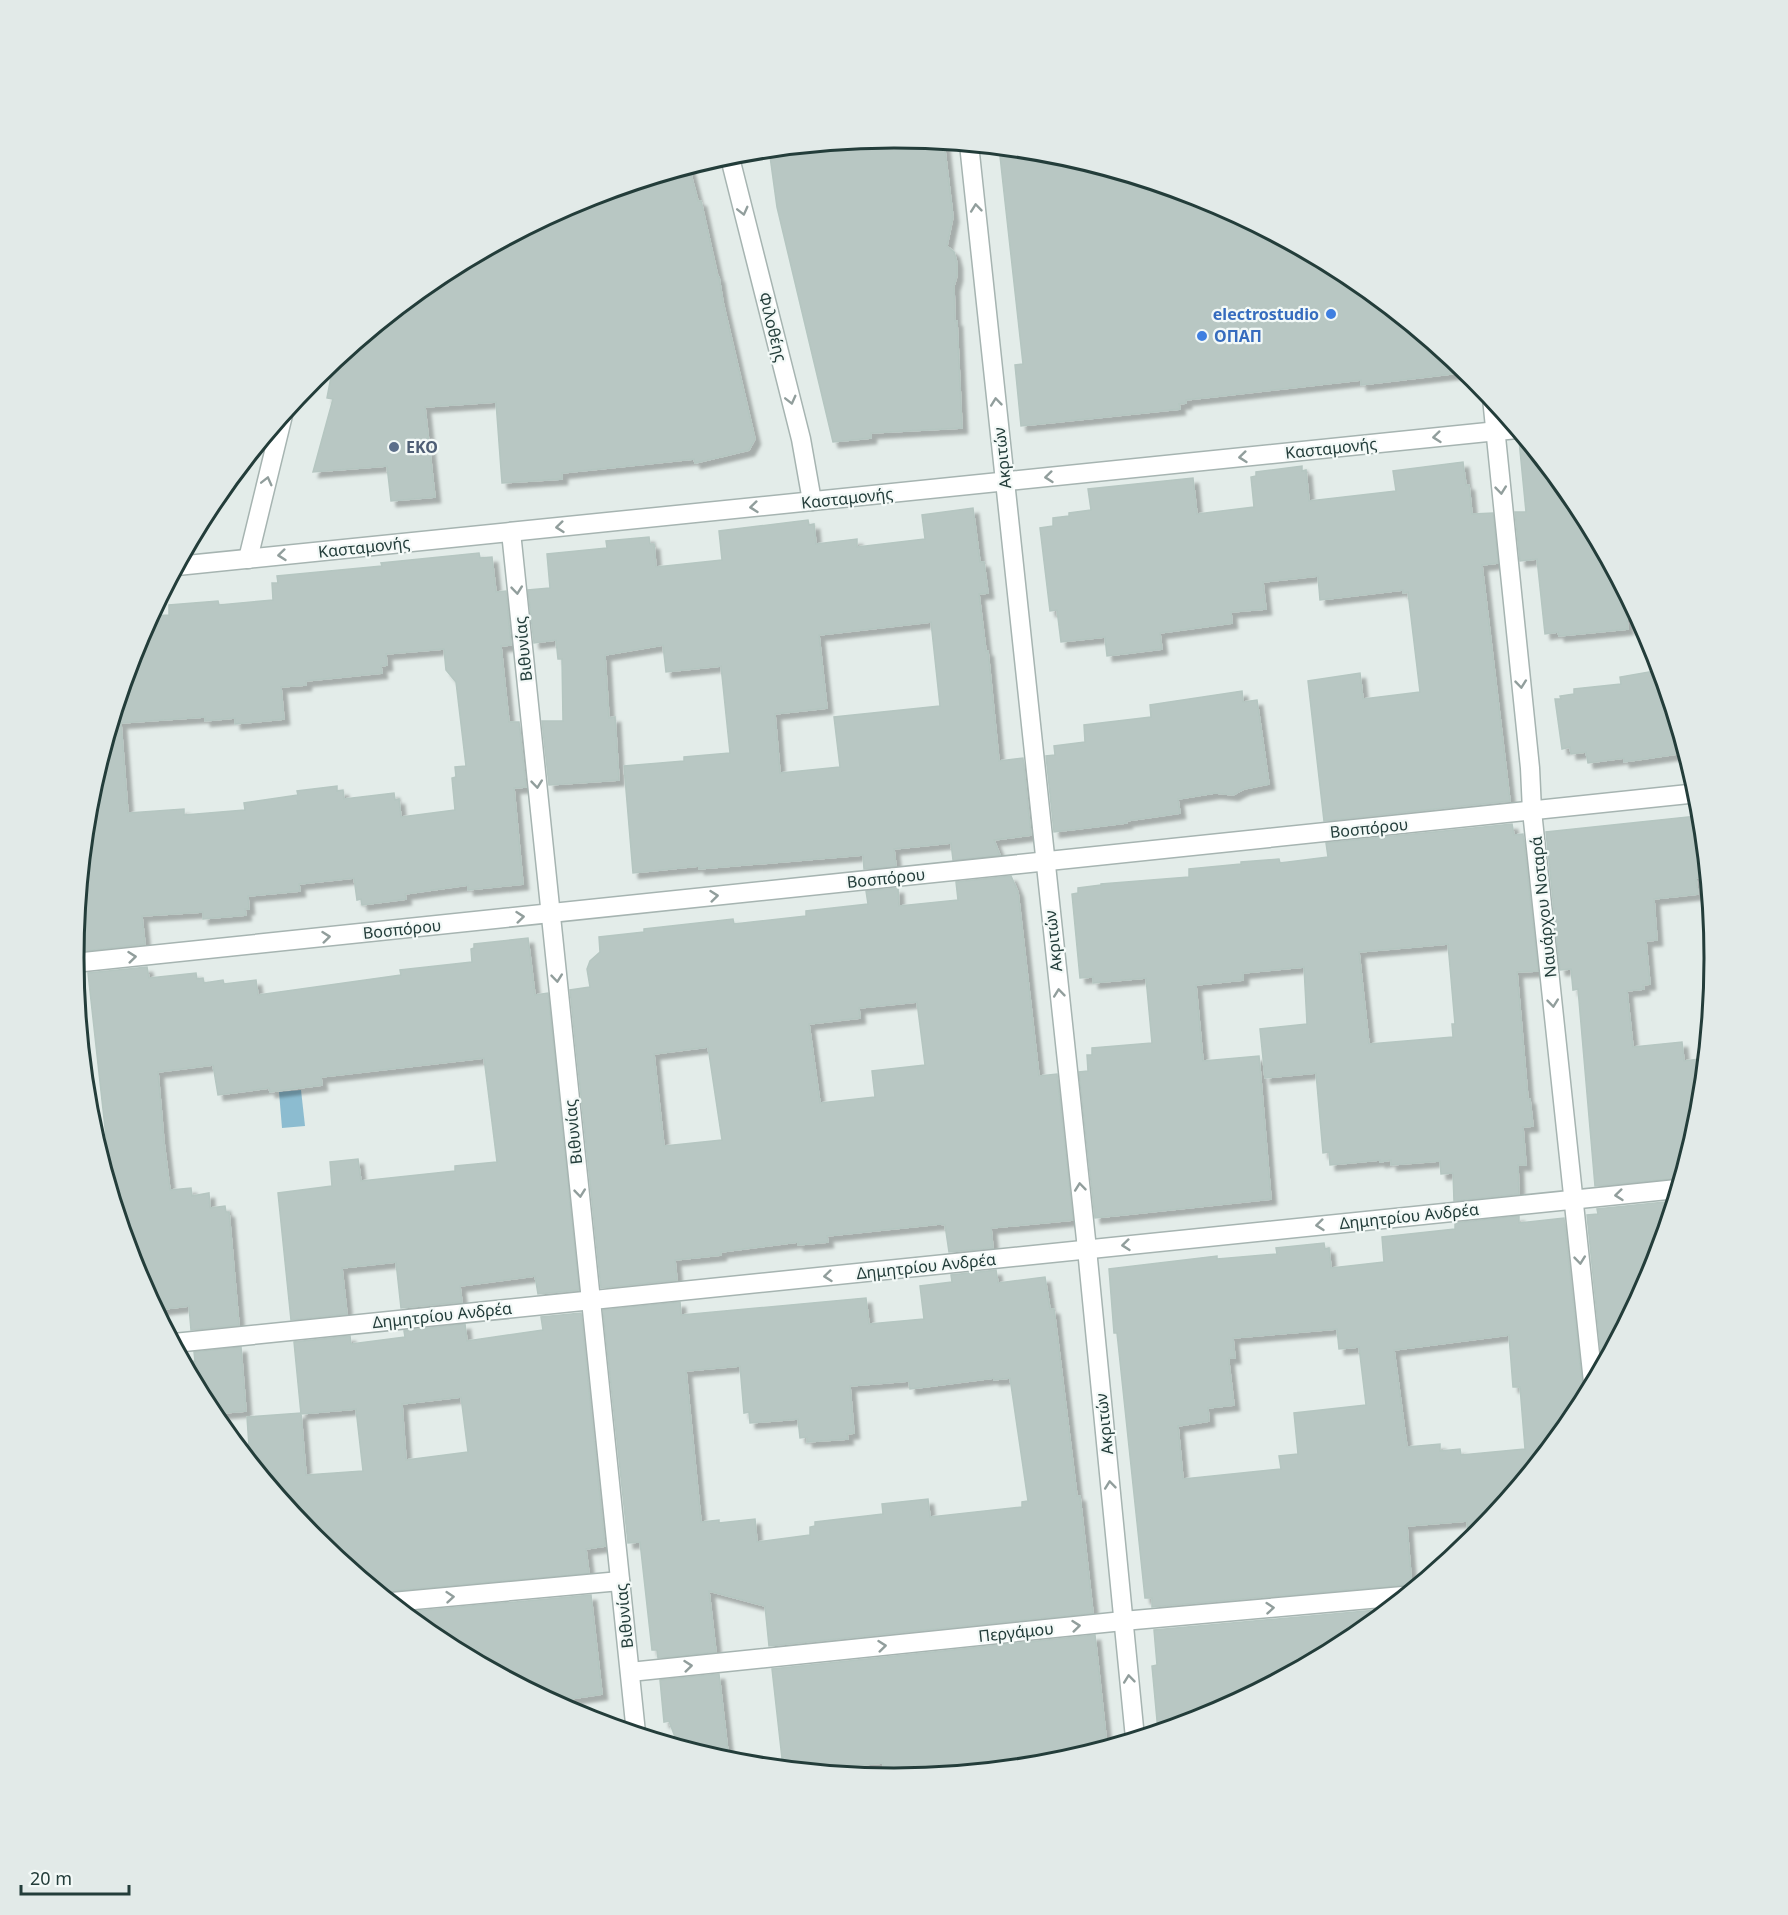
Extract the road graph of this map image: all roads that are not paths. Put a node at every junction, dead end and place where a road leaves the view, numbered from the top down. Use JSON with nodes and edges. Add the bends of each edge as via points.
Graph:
{"nodes":[{"id":1,"x":970,"y":151,"type":"edge"},
{"id":2,"x":732,"y":164,"type":"edge"},
{"id":3,"x":1493,"y":413,"type":"edge"},
{"id":4,"x":279,"y":430,"type":"edge"},
{"id":5,"x":1509,"y":430,"type":"edge"},
{"id":6,"x":1495,"y":431,"type":"junction"},
{"id":7,"x":1004,"y":481,"type":"junction"},
{"id":8,"x":812,"y":501,"type":"junction"},
{"id":9,"x":511,"y":532,"type":"junction"},
{"id":10,"x":248,"y":559,"type":"junction"},
{"id":11,"x":186,"y":565,"type":"edge"},
{"id":12,"x":1687,"y":795,"type":"edge"},
{"id":13,"x":1532,"y":811,"type":"junction"},
{"id":14,"x":1044,"y":862,"type":"junction"},
{"id":15,"x":550,"y":914,"type":"junction"},
{"id":16,"x":84,"y":962,"type":"edge"},
{"id":17,"x":1669,"y":1190,"type":"edge"},
{"id":18,"x":1573,"y":1200,"type":"junction"},
{"id":19,"x":1087,"y":1249,"type":"junction"},
{"id":20,"x":591,"y":1300,"type":"junction"},
{"id":21,"x":182,"y":1342,"type":"edge"},
{"id":22,"x":1592,"y":1369,"type":"edge"},
{"id":23,"x":620,"y":1581,"type":"junction"},
{"id":24,"x":1390,"y":1597,"type":"edge"},
{"id":25,"x":402,"y":1601,"type":"edge"},
{"id":26,"x":1123,"y":1621,"type":"junction"},
{"id":27,"x":630,"y":1672,"type":"junction"},
{"id":28,"x":635,"y":1725,"type":"edge"},
{"id":29,"x":1134,"y":1731,"type":"edge"}],
"edges":[{"from":7,"to":1,"type":"street","name":"Ακριτών","one_way":true},
{"from":2,"to":8,"type":"street","name":"Φιλοθέης","one_way":true,"via":[[801,439]]},
{"from":3,"to":6,"type":"street","name":"Ναυάρχου Νοταρά"},
{"from":10,"to":4,"type":"street","one_way":true},
{"from":5,"to":6,"type":"street","name":"Κασταμονής"},
{"from":6,"to":7,"type":"street","name":"Κασταμονής","one_way":true},
{"from":6,"to":13,"type":"street","name":"Ναυάρχου Νοταρά","one_way":true},
{"from":7,"to":8,"type":"street","name":"Κασταμονής"},
{"from":7,"to":14,"type":"street","name":"Ακριτών"},
{"from":8,"to":9,"type":"street","name":"Κασταμονής","one_way":true},
{"from":9,"to":10,"type":"street","name":"Κασταμονής","one_way":true},
{"from":9,"to":15,"type":"street","name":"Βιθυνίας","one_way":true},
{"from":10,"to":11,"type":"street","name":"Κασταμονής"},
{"from":12,"to":13,"type":"street","name":"Βοσπόρου"},
{"from":13,"to":14,"type":"street","name":"Βοσπόρου"},
{"from":13,"to":18,"type":"street","name":"Ναυάρχου Νοταρά","one_way":true},
{"from":15,"to":14,"type":"street","name":"Βοσπόρου","one_way":true},
{"from":19,"to":14,"type":"street","name":"Ακριτών","one_way":true},
{"from":16,"to":15,"type":"street","name":"Βοσπόρου","one_way":true},
{"from":15,"to":20,"type":"street","name":"Βιθυνίας","one_way":true},
{"from":17,"to":18,"type":"street","name":"Δημητρίου Ανδρέα","one_way":true},
{"from":18,"to":19,"type":"street","name":"Δημητρίου Ανδρέα","one_way":true},
{"from":18,"to":22,"type":"street","name":"Ναυάρχου Νοταρά","one_way":true},
{"from":19,"to":20,"type":"street","name":"Δημητρίου Ανδρέα","one_way":true},
{"from":26,"to":19,"type":"street","name":"Ακριτών","one_way":true},
{"from":20,"to":21,"type":"street","name":"Δημητρίου Ανδρέα"},
{"from":20,"to":23,"type":"street","name":"Βιθυνίας"},
{"from":25,"to":23,"type":"street","one_way":true},
{"from":23,"to":27,"type":"street","name":"Βιθυνίας"},
{"from":26,"to":24,"type":"street","name":"Περγάμου","one_way":true},
{"from":27,"to":26,"type":"street","name":"Περγάμου","one_way":true},
{"from":29,"to":26,"type":"street","name":"Ακριτών","one_way":true},
{"from":27,"to":28,"type":"street","name":"Βιθυνίας"}]}
